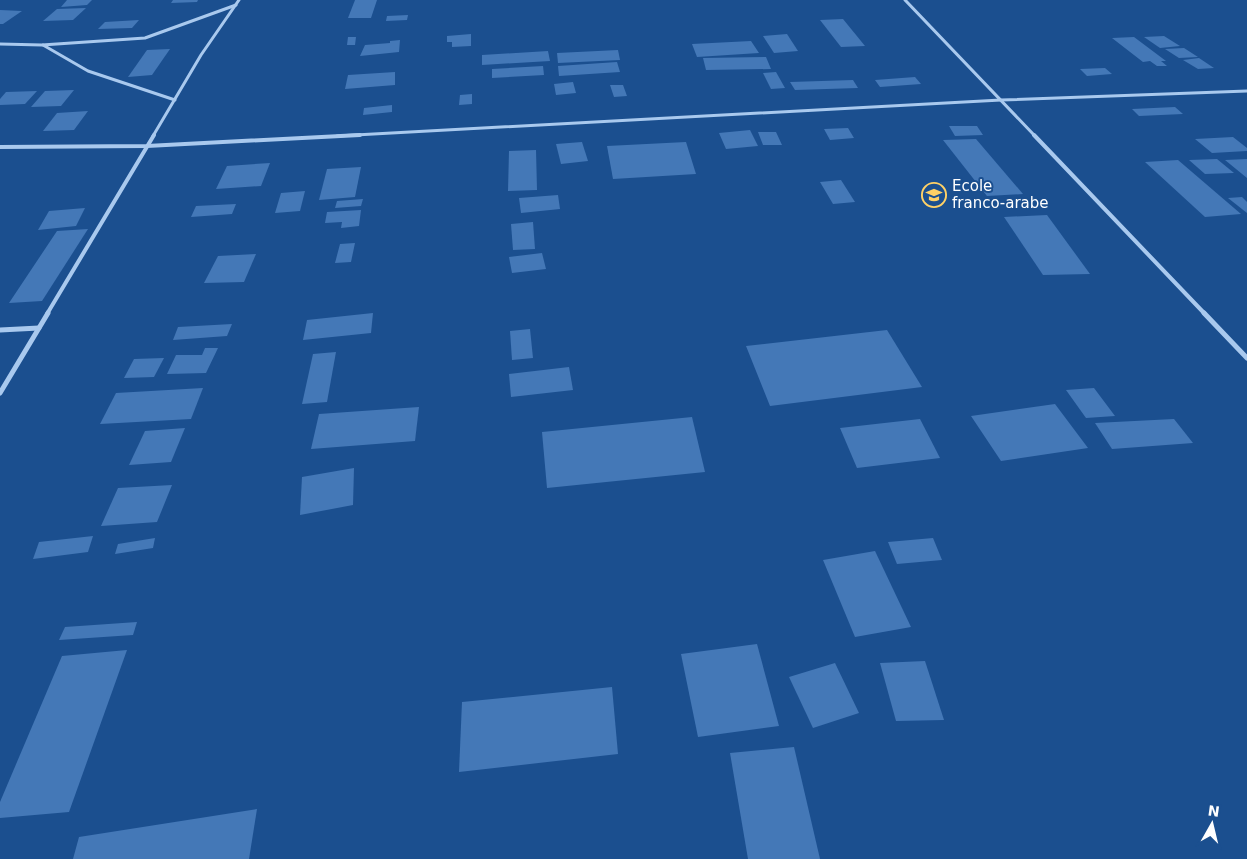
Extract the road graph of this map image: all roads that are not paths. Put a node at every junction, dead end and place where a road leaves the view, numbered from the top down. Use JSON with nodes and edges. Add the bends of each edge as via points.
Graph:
{"nodes":[{"id":1,"x":239,"y":0,"type":"edge"},
{"id":2,"x":905,"y":0,"type":"edge"},
{"id":3,"x":236,"y":5,"type":"junction"},
{"id":4,"x":0,"y":44,"type":"edge"},
{"id":5,"x":42,"y":45,"type":"junction"},
{"id":6,"x":1247,"y":91,"type":"edge"},
{"id":7,"x":175,"y":100,"type":"junction"},
{"id":8,"x":1001,"y":100,"type":"junction"},
{"id":9,"x":147,"y":146,"type":"junction"},
{"id":10,"x":0,"y":147,"type":"edge"},
{"id":11,"x":39,"y":328,"type":"junction"},
{"id":12,"x":0,"y":330,"type":"edge"},
{"id":13,"x":1247,"y":358,"type":"edge"},
{"id":14,"x":0,"y":393,"type":"edge"}],
"edges":[{"from":1,"to":3,"type":"street"},
{"from":2,"to":8,"type":"street"},
{"from":3,"to":5,"type":"street","via":[[145,38]]},
{"from":3,"to":7,"type":"street"},
{"from":4,"to":5,"type":"street"},
{"from":5,"to":7,"type":"street","via":[[88,71]]},
{"from":6,"to":8,"type":"street"},
{"from":7,"to":9,"type":"street"},
{"from":8,"to":9,"type":"street"},
{"from":8,"to":13,"type":"street"},
{"from":9,"to":10,"type":"street"},
{"from":9,"to":11,"type":"street"},
{"from":11,"to":12,"type":"street"},
{"from":11,"to":14,"type":"street"}]}
